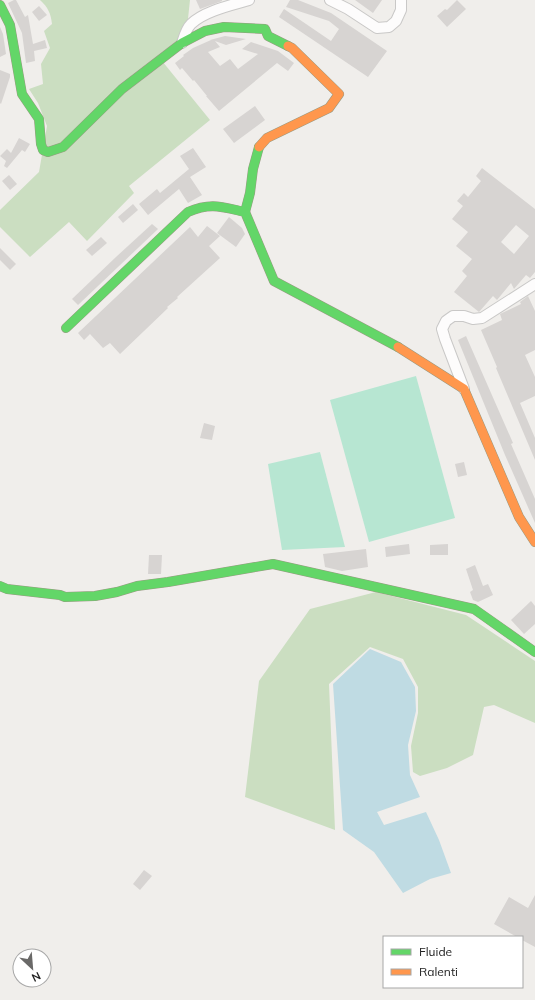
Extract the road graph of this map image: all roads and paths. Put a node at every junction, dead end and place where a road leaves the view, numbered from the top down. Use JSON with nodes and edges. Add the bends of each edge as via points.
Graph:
{"nodes":[{"id":1,"x":249,"y":0,"type":"edge"},
{"id":2,"x":330,"y":0,"type":"edge"},
{"id":3,"x":401,"y":0,"type":"edge"},
{"id":4,"x":0,"y":6,"type":"edge"},
{"id":5,"x":182,"y":43,"type":"junction"},
{"id":6,"x":245,"y":212,"type":"junction"},
{"id":7,"x":535,"y":284,"type":"edge"},
{"id":8,"x":66,"y":328,"type":"dead end"},
{"id":9,"x":464,"y":389,"type":"junction"},
{"id":10,"x":535,"y":542,"type":"edge"},
{"id":11,"x":0,"y":586,"type":"edge"},
{"id":12,"x":535,"y":652,"type":"edge"}],
"edges":[{"from":1,"to":5,"type":"street","via":[[202,15],[191,24]]},
{"from":2,"to":3,"type":"street","via":[[377,28],[389,27],[396,20],[401,10]]},
{"from":4,"to":5,"type":"street","via":[[10,25],[22,94],[39,119],[41,144],[43,150],[48,152],[63,147],[122,89]]},
{"from":5,"to":6,"type":"street","via":[[205,31],[224,27],[265,29],[268,36],[292,48],[339,94],[329,108],[267,138],[258,148]]},
{"from":6,"to":8,"type":"street","via":[[216,206],[200,207],[188,212]]},
{"from":6,"to":9,"type":"street","via":[[274,281],[413,356]]},
{"from":7,"to":9,"type":"street","via":[[482,318],[452,316],[446,321],[442,329]]},
{"from":9,"to":10,"type":"street","via":[[519,517]]},
{"from":11,"to":12,"type":"street","via":[[65,597],[95,596],[137,586],[273,564],[474,609]]}]}
